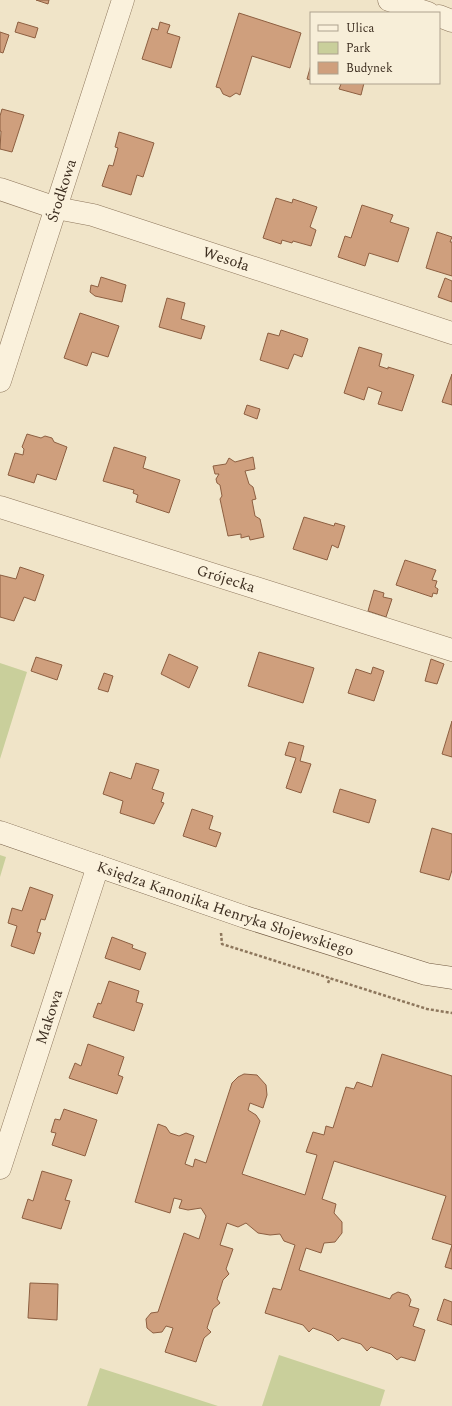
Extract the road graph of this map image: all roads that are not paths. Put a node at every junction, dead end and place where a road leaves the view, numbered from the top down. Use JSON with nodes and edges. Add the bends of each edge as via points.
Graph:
{"nodes":[{"id":1,"x":123,"y":0,"type":"edge"},
{"id":2,"x":389,"y":0,"type":"edge"},
{"id":3,"x":425,"y":12,"type":"edge"},
{"id":4,"x":440,"y":16,"type":"edge"},
{"id":5,"x":452,"y":21,"type":"edge"},
{"id":6,"x":0,"y":190,"type":"edge"},
{"id":7,"x":56,"y":208,"type":"junction"},
{"id":8,"x":452,"y":333,"type":"edge"},
{"id":9,"x":0,"y":381,"type":"edge"},
{"id":10,"x":0,"y":507,"type":"edge"},
{"id":11,"x":452,"y":650,"type":"edge"},
{"id":12,"x":0,"y":832,"type":"edge"},
{"id":13,"x":98,"y":866,"type":"junction"},
{"id":14,"x":452,"y":978,"type":"edge"},
{"id":15,"x":0,"y":1168,"type":"edge"}],
"edges":[{"from":1,"to":7,"type":"street","name":"Środkowa"},
{"from":2,"to":3,"type":"street"},
{"from":4,"to":5,"type":"street"},
{"from":6,"to":7,"type":"street","name":"Wesoła"},
{"from":7,"to":8,"type":"street","name":"Wesoła","via":[[93,214]]},
{"from":7,"to":9,"type":"street","name":"Środkowa"},
{"from":10,"to":11,"type":"street","name":"Grójecka"},
{"from":12,"to":13,"type":"street","name":"Księdza Kanonika Henryka Słojewskiego"},
{"from":13,"to":14,"type":"street","name":"Księdza Kanonika Henryka Słojewskiego","via":[[355,952],[426,974]]},
{"from":13,"to":15,"type":"street","name":"Makowa"}]}
